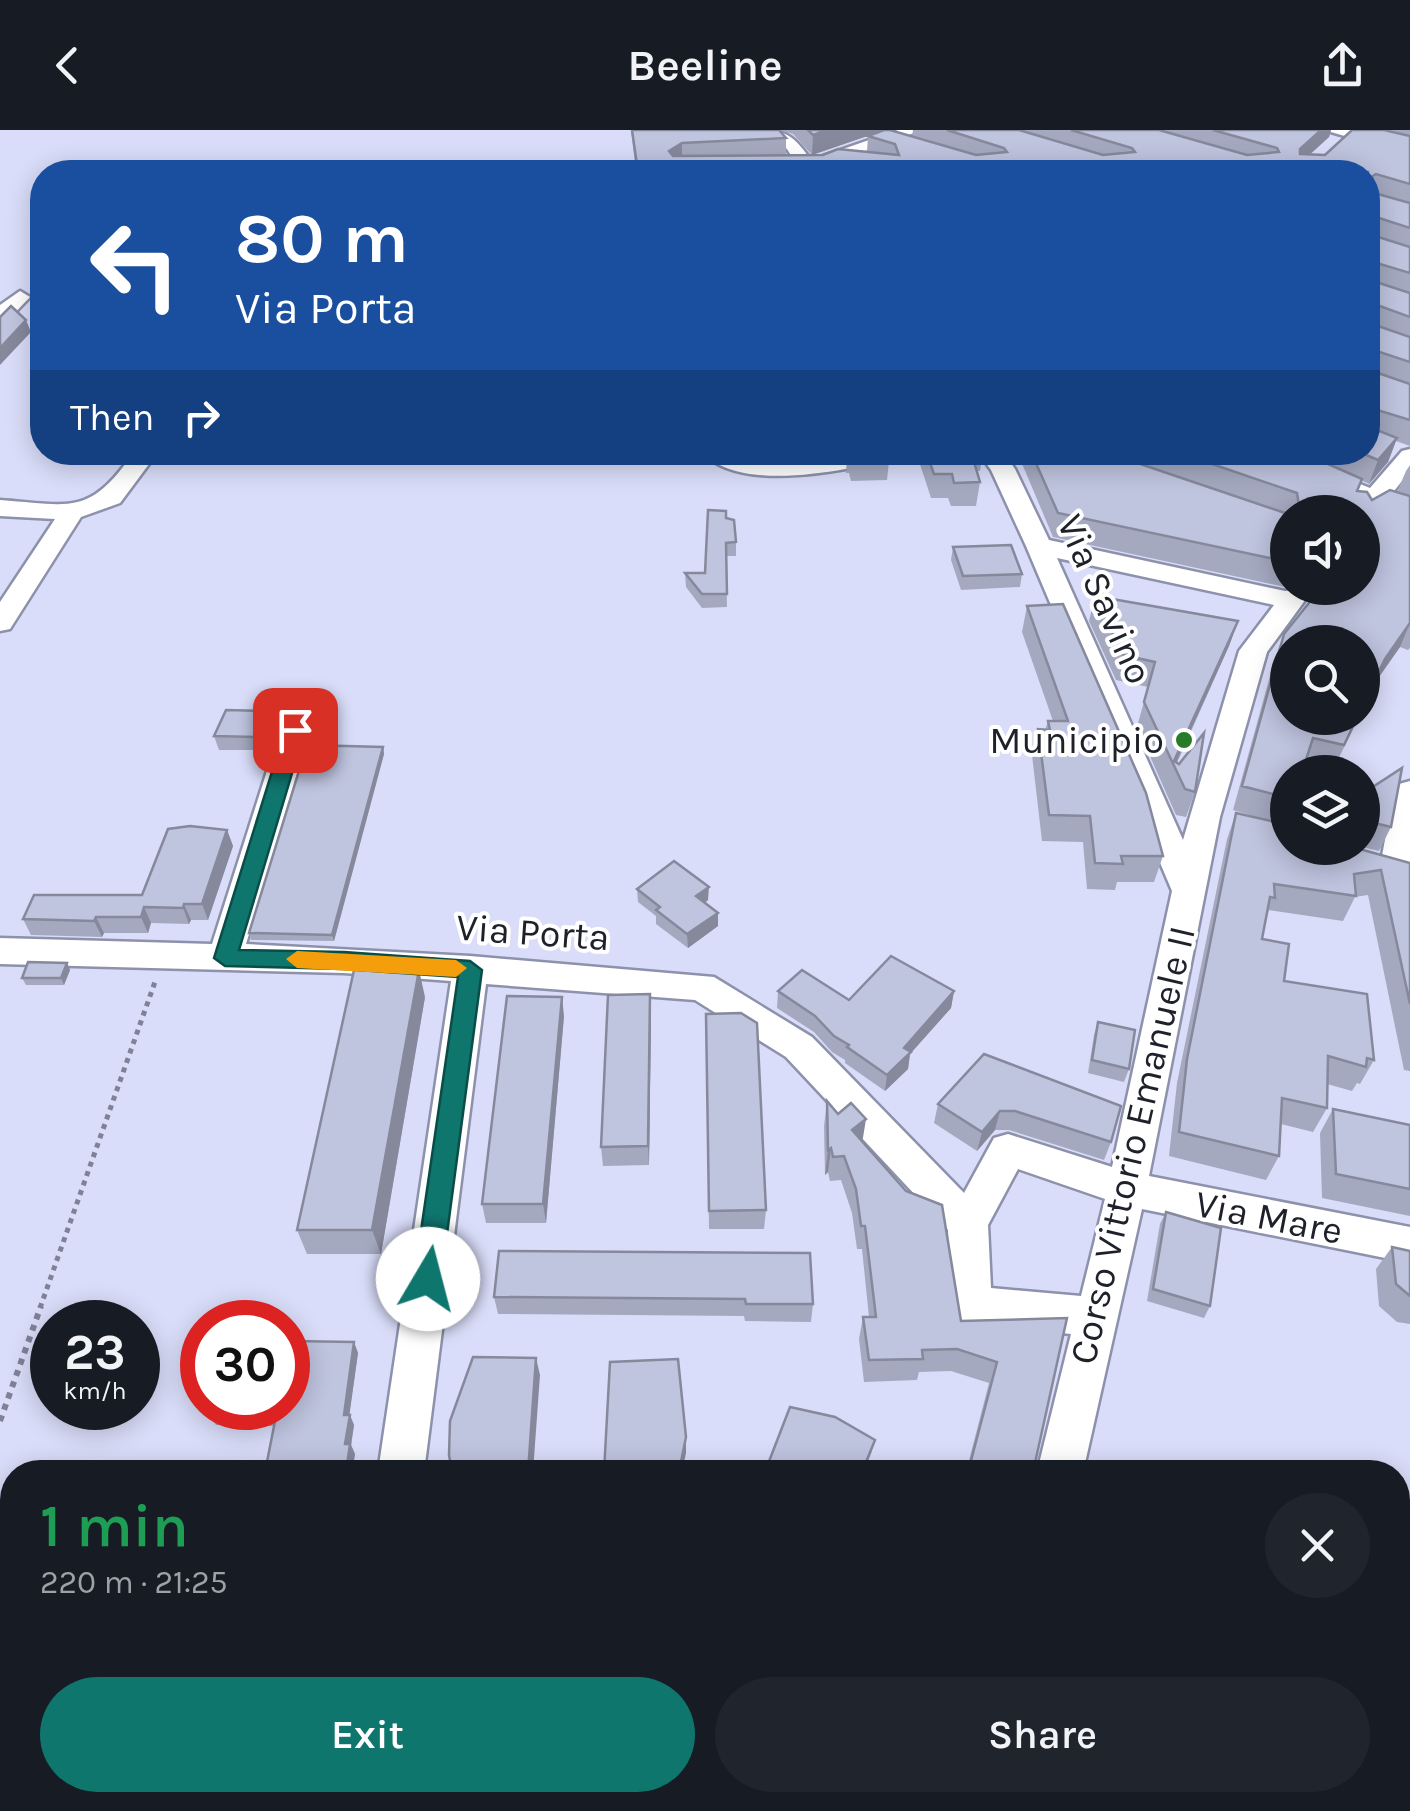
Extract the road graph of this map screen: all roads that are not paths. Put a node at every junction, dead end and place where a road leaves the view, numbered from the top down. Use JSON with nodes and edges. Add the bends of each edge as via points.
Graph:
{"nodes":[{"id":1,"x":772,"y":130,"type":"edge"},
{"id":2,"x":914,"y":130,"type":"edge"},
{"id":3,"x":1342,"y":135,"type":"edge"},
{"id":4,"x":889,"y":141,"type":"junction"},
{"id":5,"x":1410,"y":150,"type":"edge"},
{"id":6,"x":923,"y":152,"type":"edge"},
{"id":7,"x":842,"y":158,"type":"junction"},
{"id":8,"x":798,"y":160,"type":"edge"},
{"id":9,"x":835,"y":160,"type":"edge"},
{"id":10,"x":848,"y":160,"type":"edge"},
{"id":11,"x":20,"y":297,"type":"dead end"},
{"id":12,"x":0,"y":317,"type":"edge"},
{"id":13,"x":1381,"y":447,"type":"edge"},
{"id":14,"x":1409,"y":457,"type":"edge"},
{"id":15,"x":136,"y":465,"type":"edge"},
{"id":16,"x":738,"y":465,"type":"edge"},
{"id":17,"x":826,"y":465,"type":"edge"},
{"id":18,"x":1000,"y":465,"type":"edge"},
{"id":19,"x":1286,"y":465,"type":"edge"},
{"id":20,"x":1346,"y":495,"type":"edge"},
{"id":21,"x":1377,"y":495,"type":"edge"},
{"id":22,"x":0,"y":508,"type":"edge"},
{"id":23,"x":1380,"y":508,"type":"edge"},
{"id":24,"x":73,"y":510,"type":"junction"},
{"id":25,"x":1410,"y":513,"type":"edge"},
{"id":26,"x":1039,"y":546,"type":"junction"},
{"id":27,"x":1270,"y":589,"type":"edge"},
{"id":28,"x":1288,"y":605,"type":"edge"},
{"id":29,"x":0,"y":623,"type":"edge"},
{"id":30,"x":295,"y":730,"type":"dead end"},
{"id":31,"x":1410,"y":791,"type":"edge"},
{"id":32,"x":1371,"y":865,"type":"edge"},
{"id":33,"x":1402,"y":874,"type":"edge"},
{"id":34,"x":1189,"y":891,"type":"junction"},
{"id":35,"x":0,"y":950,"type":"edge"},
{"id":36,"x":225,"y":958,"type":"junction"},
{"id":37,"x":470,"y":970,"type":"junction"},
{"id":38,"x":1128,"y":1189,"type":"junction"},
{"id":39,"x":968,"y":1224,"type":"junction"},
{"id":40,"x":1410,"y":1245,"type":"edge"},
{"id":41,"x":1096,"y":1317,"type":"junction"},
{"id":42,"x":403,"y":1460,"type":"edge"},
{"id":43,"x":1068,"y":1460,"type":"edge"}],
"edges":[{"from":1,"to":8,"type":"street","via":[[793,146]]},
{"from":2,"to":4,"type":"street"},
{"from":3,"to":5,"type":"street"},
{"from":4,"to":6,"type":"street"},
{"from":4,"to":7,"type":"street"},
{"from":7,"to":9,"type":"street"},
{"from":7,"to":10,"type":"street"},
{"from":11,"to":12,"type":"street"},
{"from":13,"to":14,"type":"street"},
{"from":14,"to":21,"type":"street"},
{"from":15,"to":24,"type":"street","via":[[108,501]]},
{"from":16,"to":17,"type":"street"},
{"from":18,"to":26,"type":"street","name":"Via Savino"},
{"from":19,"to":20,"type":"street"},
{"from":22,"to":24,"type":"street"},
{"from":23,"to":25,"type":"street"},
{"from":24,"to":29,"type":"street"},
{"from":26,"to":27,"type":"street"},
{"from":26,"to":34,"type":"street","name":"Via Savino"},
{"from":28,"to":34,"type":"street","name":"Corso Vittorio Emanuele II","via":[[1253,651],[1220,822]]},
{"from":30,"to":36,"type":"street"},
{"from":31,"to":33,"type":"street"},
{"from":32,"to":33,"type":"street"},
{"from":34,"to":38,"type":"street","name":"Corso Vittorio Emanuele II"},
{"from":35,"to":36,"type":"street","name":"Via Porta"},
{"from":36,"to":37,"type":"street","name":"Via Porta"},
{"from":37,"to":39,"type":"street","name":"Via Porta","via":[[702,987],[799,1047]]},
{"from":37,"to":42,"type":"street"},
{"from":38,"to":39,"type":"street","name":"Via Mare","via":[[1008,1150]]},
{"from":38,"to":40,"type":"street","name":"Via Mare"},
{"from":38,"to":41,"type":"street","name":"Corso Vittorio Emanuele II"},
{"from":39,"to":41,"type":"street","via":[[971,1305]]},
{"from":41,"to":43,"type":"street","name":"Corso Vittorio Emanuele II"}]}
